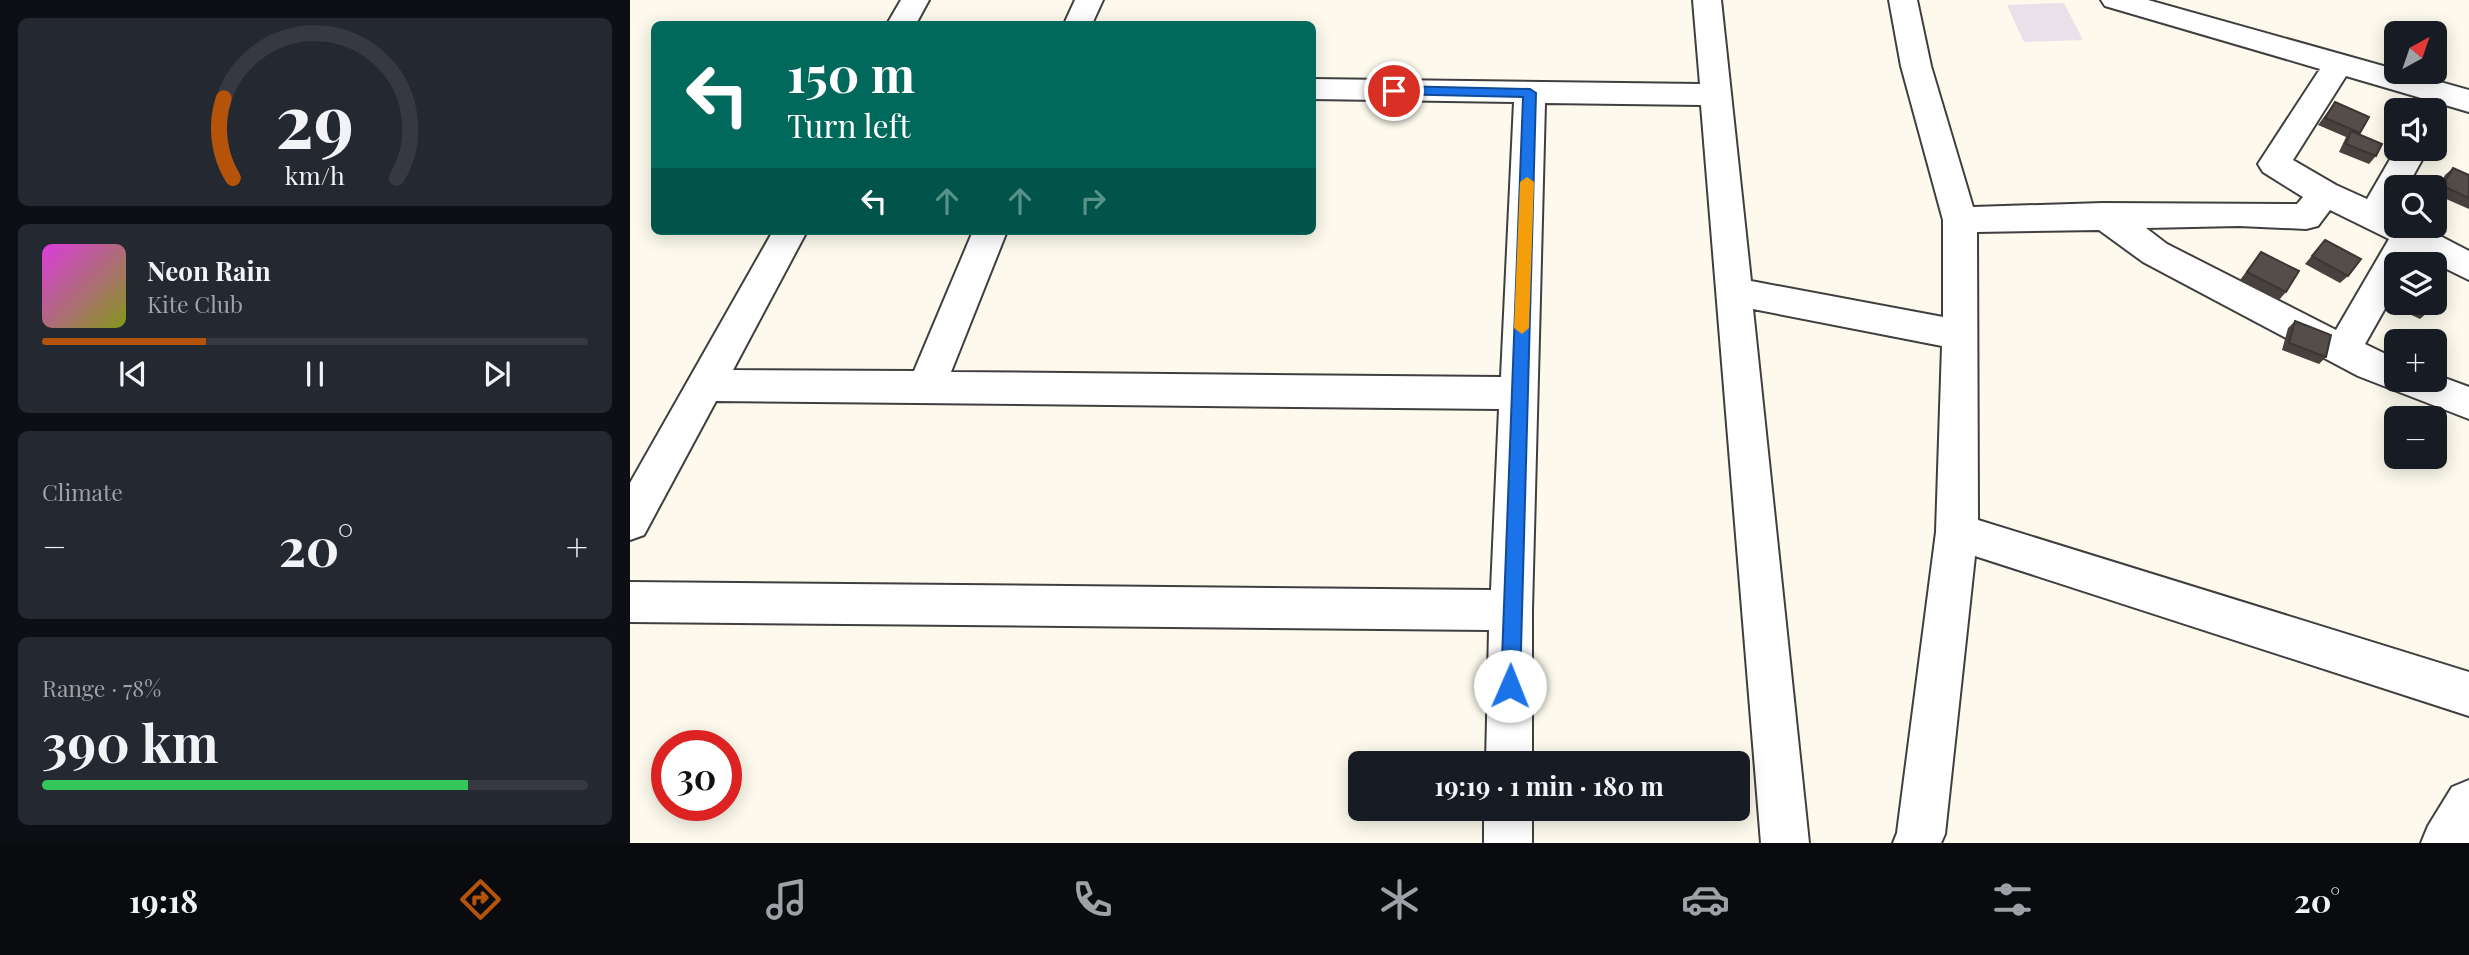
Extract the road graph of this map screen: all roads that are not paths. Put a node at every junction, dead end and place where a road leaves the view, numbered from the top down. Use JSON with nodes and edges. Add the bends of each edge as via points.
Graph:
{"nodes":[{"id":1,"x":915,"y":0,"type":"edge"},
{"id":2,"x":1089,"y":0,"type":"edge"},
{"id":3,"x":1707,"y":0,"type":"edge"},
{"id":4,"x":1903,"y":0,"type":"edge"},
{"id":5,"x":2115,"y":0,"type":"edge"},
{"id":6,"x":904,"y":21,"type":"edge"},
{"id":7,"x":1079,"y":21,"type":"edge"},
{"id":8,"x":2339,"y":63,"type":"junction"},
{"id":9,"x":1316,"y":89,"type":"edge"},
{"id":10,"x":1530,"y":93,"type":"junction"},
{"id":11,"x":1714,"y":96,"type":"junction"},
{"id":12,"x":2438,"y":98,"type":"edge"},
{"id":13,"x":2405,"y":161,"type":"edge"},
{"id":14,"x":2324,"y":194,"type":"junction"},
{"id":15,"x":2103,"y":215,"type":"junction"},
{"id":16,"x":2374,"y":216,"type":"junction"},
{"id":17,"x":1960,"y":220,"type":"junction"},
{"id":18,"x":2384,"y":221,"type":"edge"},
{"id":19,"x":788,"y":235,"type":"edge"},
{"id":20,"x":988,"y":235,"type":"edge"},
{"id":21,"x":2407,"y":238,"type":"edge"},
{"id":22,"x":2415,"y":238,"type":"edge"},
{"id":23,"x":2469,"y":267,"type":"edge"},
{"id":24,"x":1733,"y":291,"type":"junction"},
{"id":25,"x":1961,"y":335,"type":"junction"},
{"id":26,"x":2343,"y":350,"type":"junction"},
{"id":27,"x":2384,"y":369,"type":"edge"},
{"id":28,"x":706,"y":385,"type":"junction"},
{"id":29,"x":926,"y":388,"type":"junction"},
{"id":30,"x":2439,"y":392,"type":"edge"},
{"id":31,"x":1520,"y":393,"type":"junction"},
{"id":32,"x":2469,"y":403,"type":"edge"},
{"id":33,"x":630,"y":523,"type":"edge"},
{"id":34,"x":1958,"y":532,"type":"junction"},
{"id":35,"x":630,"y":602,"type":"edge"},
{"id":36,"x":1511,"y":610,"type":"junction"},
{"id":37,"x":2469,"y":694,"type":"edge"},
{"id":38,"x":1509,"y":751,"type":"edge"},
{"id":39,"x":2469,"y":804,"type":"edge"},
{"id":40,"x":1508,"y":821,"type":"edge"},
{"id":41,"x":1508,"y":843,"type":"edge"},
{"id":42,"x":1785,"y":843,"type":"edge"},
{"id":43,"x":1917,"y":843,"type":"edge"},
{"id":44,"x":2445,"y":843,"type":"edge"}],
"edges":[{"from":1,"to":6,"type":"street"},
{"from":2,"to":7,"type":"street"},
{"from":3,"to":11,"type":"street"},
{"from":4,"to":17,"type":"street","via":[[1916,66]]},
{"from":5,"to":8,"type":"street"},
{"from":8,"to":12,"type":"street"},
{"from":8,"to":14,"type":"street","via":[[2274,160],[2278,169]]},
{"from":9,"to":10,"type":"street"},
{"from":10,"to":11,"type":"street"},
{"from":10,"to":31,"type":"street"},
{"from":11,"to":24,"type":"street"},
{"from":13,"to":16,"type":"street"},
{"from":14,"to":15,"type":"street","via":[[2306,217]]},
{"from":14,"to":16,"type":"street"},
{"from":15,"to":17,"type":"street"},
{"from":15,"to":26,"type":"street","via":[[2155,253]]},
{"from":16,"to":18,"type":"street"},
{"from":17,"to":25,"type":"street"},
{"from":19,"to":28,"type":"street"},
{"from":20,"to":29,"type":"street"},
{"from":21,"to":26,"type":"street"},
{"from":22,"to":23,"type":"street"},
{"from":24,"to":25,"type":"street"},
{"from":24,"to":42,"type":"street"},
{"from":25,"to":34,"type":"street"},
{"from":26,"to":27,"type":"street"},
{"from":28,"to":29,"type":"street"},
{"from":28,"to":33,"type":"street"},
{"from":29,"to":31,"type":"street"},
{"from":30,"to":32,"type":"street"},
{"from":31,"to":36,"type":"street"},
{"from":34,"to":37,"type":"street"},
{"from":34,"to":43,"type":"street"},
{"from":35,"to":36,"type":"street"},
{"from":36,"to":38,"type":"street"},
{"from":39,"to":44,"type":"street"},
{"from":40,"to":41,"type":"street"}]}
